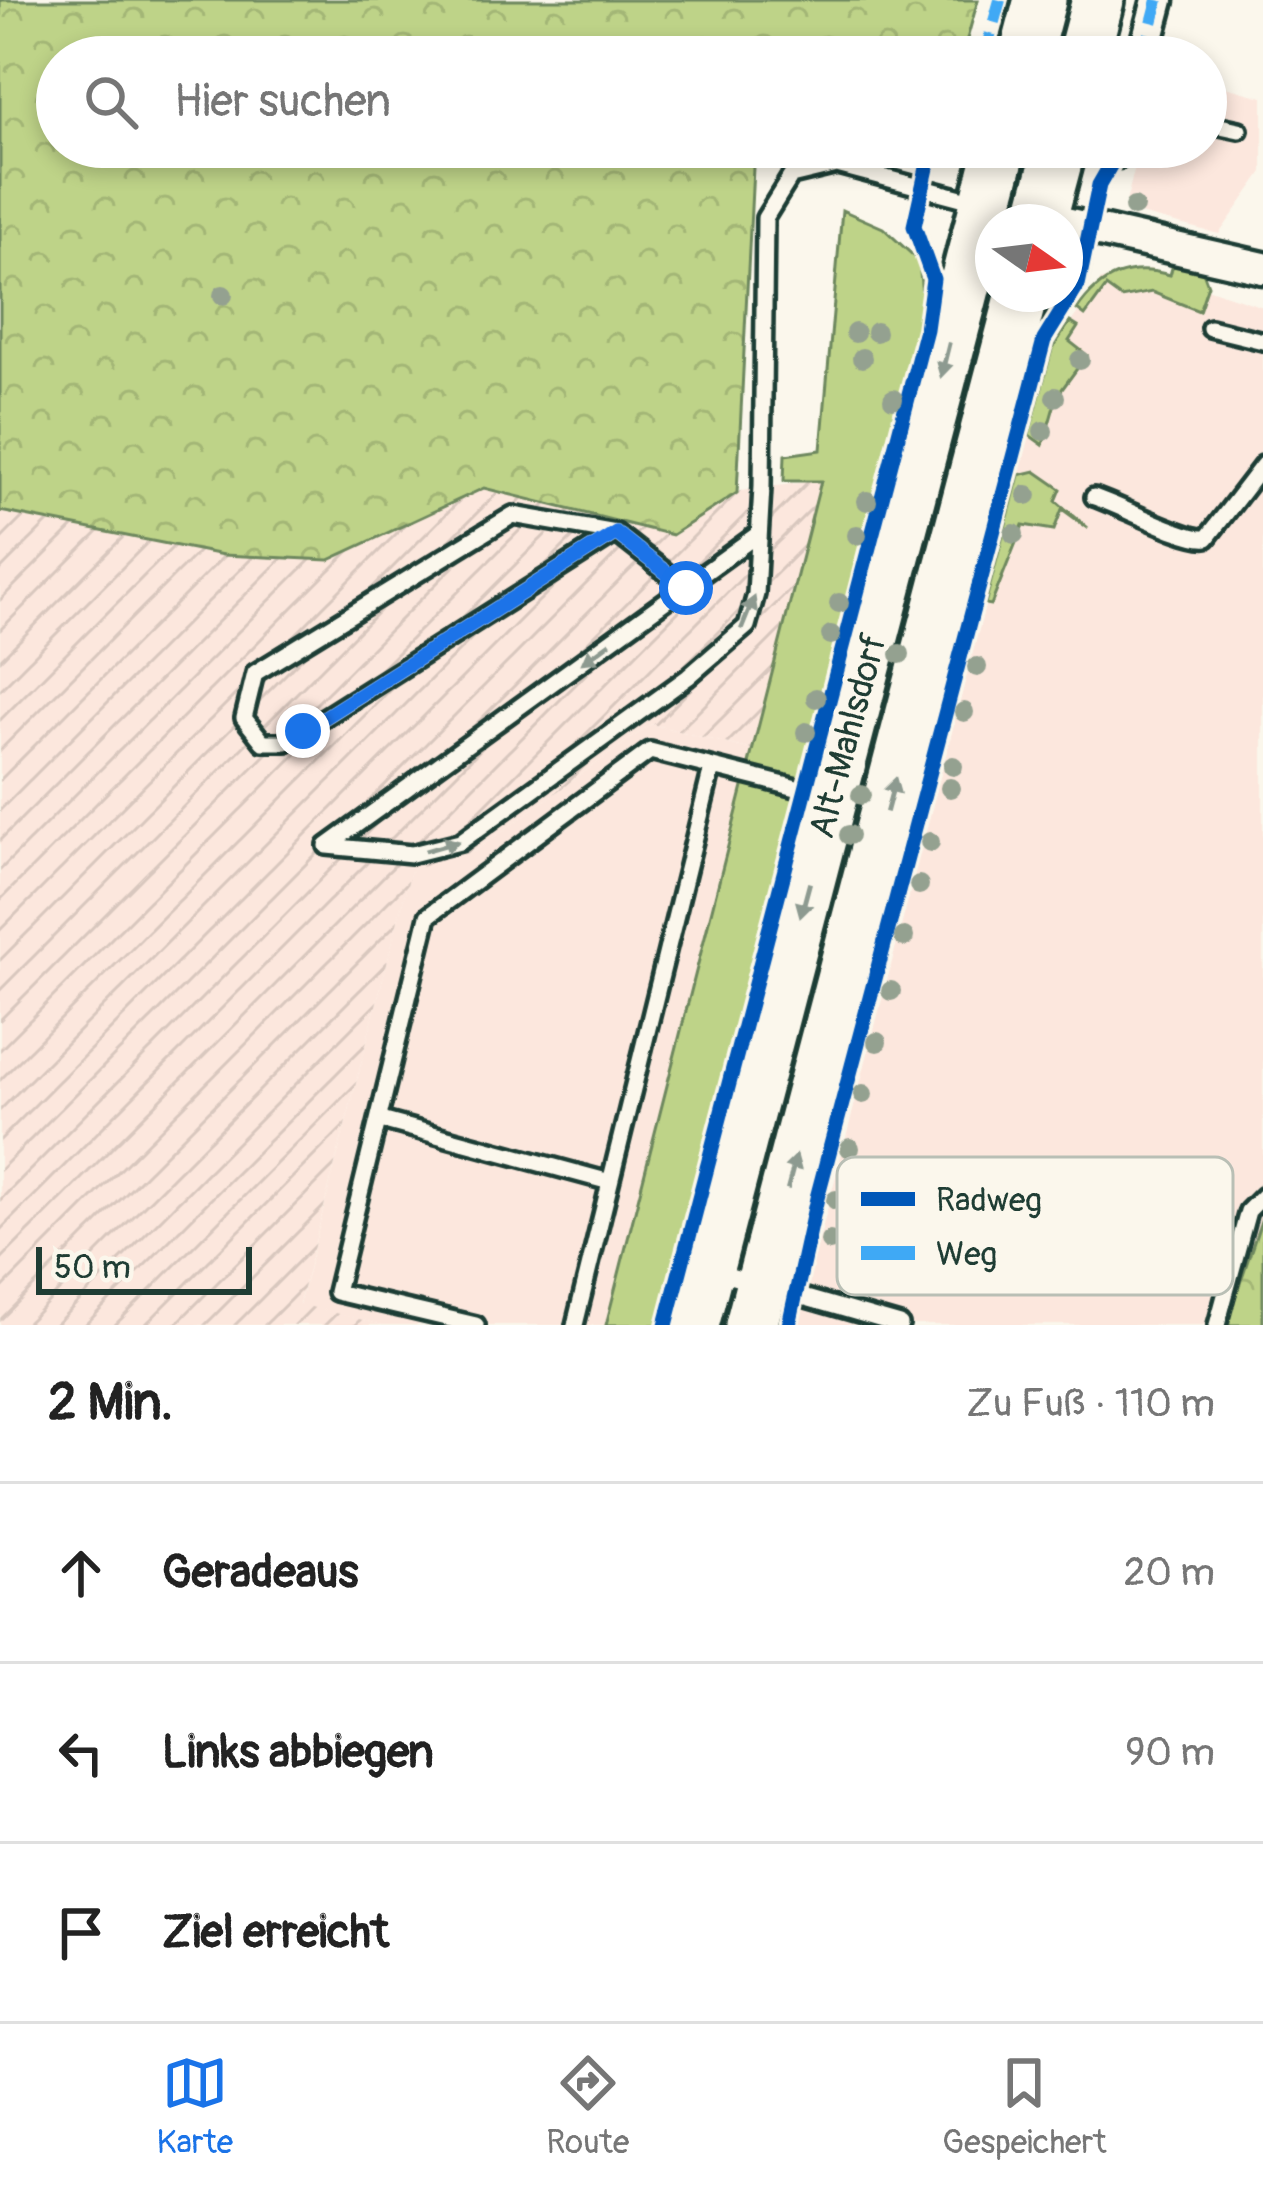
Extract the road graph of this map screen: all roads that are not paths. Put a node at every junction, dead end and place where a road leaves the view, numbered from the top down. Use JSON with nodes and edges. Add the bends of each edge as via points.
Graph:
{"nodes":[{"id":1,"x":1040,"y":0,"type":"edge"},
{"id":2,"x":1098,"y":0,"type":"edge"},
{"id":3,"x":1158,"y":0,"type":"edge"},
{"id":4,"x":1031,"y":36,"type":"edge"},
{"id":5,"x":1089,"y":36,"type":"edge"},
{"id":6,"x":1149,"y":36,"type":"edge"},
{"id":7,"x":1227,"y":127,"type":"edge"},
{"id":8,"x":1239,"y":130,"type":"dead end"},
{"id":9,"x":824,"y":168,"type":"edge"},
{"id":10,"x":848,"y":168,"type":"edge"},
{"id":11,"x":995,"y":168,"type":"edge"},
{"id":12,"x":1057,"y":168,"type":"edge"},
{"id":13,"x":978,"y":204,"type":"edge"},
{"id":14,"x":986,"y":204,"type":"edge"},
{"id":15,"x":1053,"y":204,"type":"edge"},
{"id":16,"x":1083,"y":228,"type":"edge"},
{"id":17,"x":975,"y":245,"type":"edge"},
{"id":18,"x":1263,"y":268,"type":"edge"},
{"id":19,"x":1017,"y":312,"type":"edge"},
{"id":20,"x":1210,"y":328,"type":"dead end"},
{"id":21,"x":1263,"y":341,"type":"edge"},
{"id":22,"x":1263,"y":464,"type":"edge"},
{"id":23,"x":1094,"y":497,"type":"dead end"},
{"id":24,"x":616,"y":533,"type":"junction"},
{"id":25,"x":758,"y":534,"type":"junction"},
{"id":26,"x":686,"y":588,"type":"junction"},
{"id":27,"x":712,"y":768,"type":"junction"},
{"id":28,"x":832,"y":797,"type":"junction"},
{"id":29,"x":381,"y":1120,"type":"junction"},
{"id":30,"x":610,"y":1182,"type":"junction"},
{"id":31,"x":1263,"y":1196,"type":"edge"},
{"id":32,"x":1233,"y":1266,"type":"edge"},
{"id":33,"x":708,"y":1270,"type":"junction"},
{"id":34,"x":1225,"y":1295,"type":"edge"},
{"id":35,"x":756,"y":1305,"type":"edge"},
{"id":36,"x":476,"y":1325,"type":"edge"},
{"id":37,"x":574,"y":1325,"type":"edge"},
{"id":38,"x":693,"y":1325,"type":"edge"},
{"id":39,"x":900,"y":1325,"type":"edge"},
{"id":40,"x":1217,"y":1325,"type":"edge"}],
"edges":[{"from":1,"to":4,"type":"main road"},
{"from":2,"to":5,"type":"main road"},
{"from":3,"to":6,"type":"street"},
{"from":7,"to":8,"type":"lane"},
{"from":9,"to":25,"type":"lane","via":[[791,176],[765,218]]},
{"from":10,"to":13,"type":"lane"},
{"from":11,"to":14,"type":"main road","name":"Alt-Mahlsdorf"},
{"from":12,"to":15,"type":"main road"},
{"from":16,"to":18,"type":"street"},
{"from":17,"to":28,"type":"main road","name":"Alt-Mahlsdorf","one_way":true},
{"from":35,"to":19,"type":"main road","name":"Alt-Mahlsdorf","one_way":true},
{"from":20,"to":21,"type":"lane"},
{"from":22,"to":23,"type":"lane","via":[[1207,538],[1181,536],[1149,515]]},
{"from":24,"to":24,"type":"lane","via":[[513,514],[254,673],[244,718],[263,742],[286,742]]},
{"from":24,"to":26,"type":"lane"},
{"from":25,"to":26,"type":"lane"},
{"from":26,"to":25,"type":"lane","one_way":true,"via":[[327,846],[412,854],[460,842],[688,677],[747,626]]},
{"from":27,"to":28,"type":"lane"},
{"from":27,"to":29,"type":"lane","via":[[650,751],[428,916]]},
{"from":27,"to":30,"type":"lane"},
{"from":28,"to":33,"type":"main road","name":"Alt-Mahlsdorf","one_way":true},
{"from":29,"to":30,"type":"lane"},
{"from":29,"to":36,"type":"lane","via":[[336,1292]]},
{"from":30,"to":37,"type":"lane"},
{"from":31,"to":32,"type":"lane","via":[[1248,1211]]},
{"from":33,"to":35,"type":"lane"},
{"from":33,"to":38,"type":"main road","name":"Alt-Mahlsdorf"},
{"from":34,"to":40,"type":"lane"},
{"from":35,"to":39,"type":"lane"}]}
